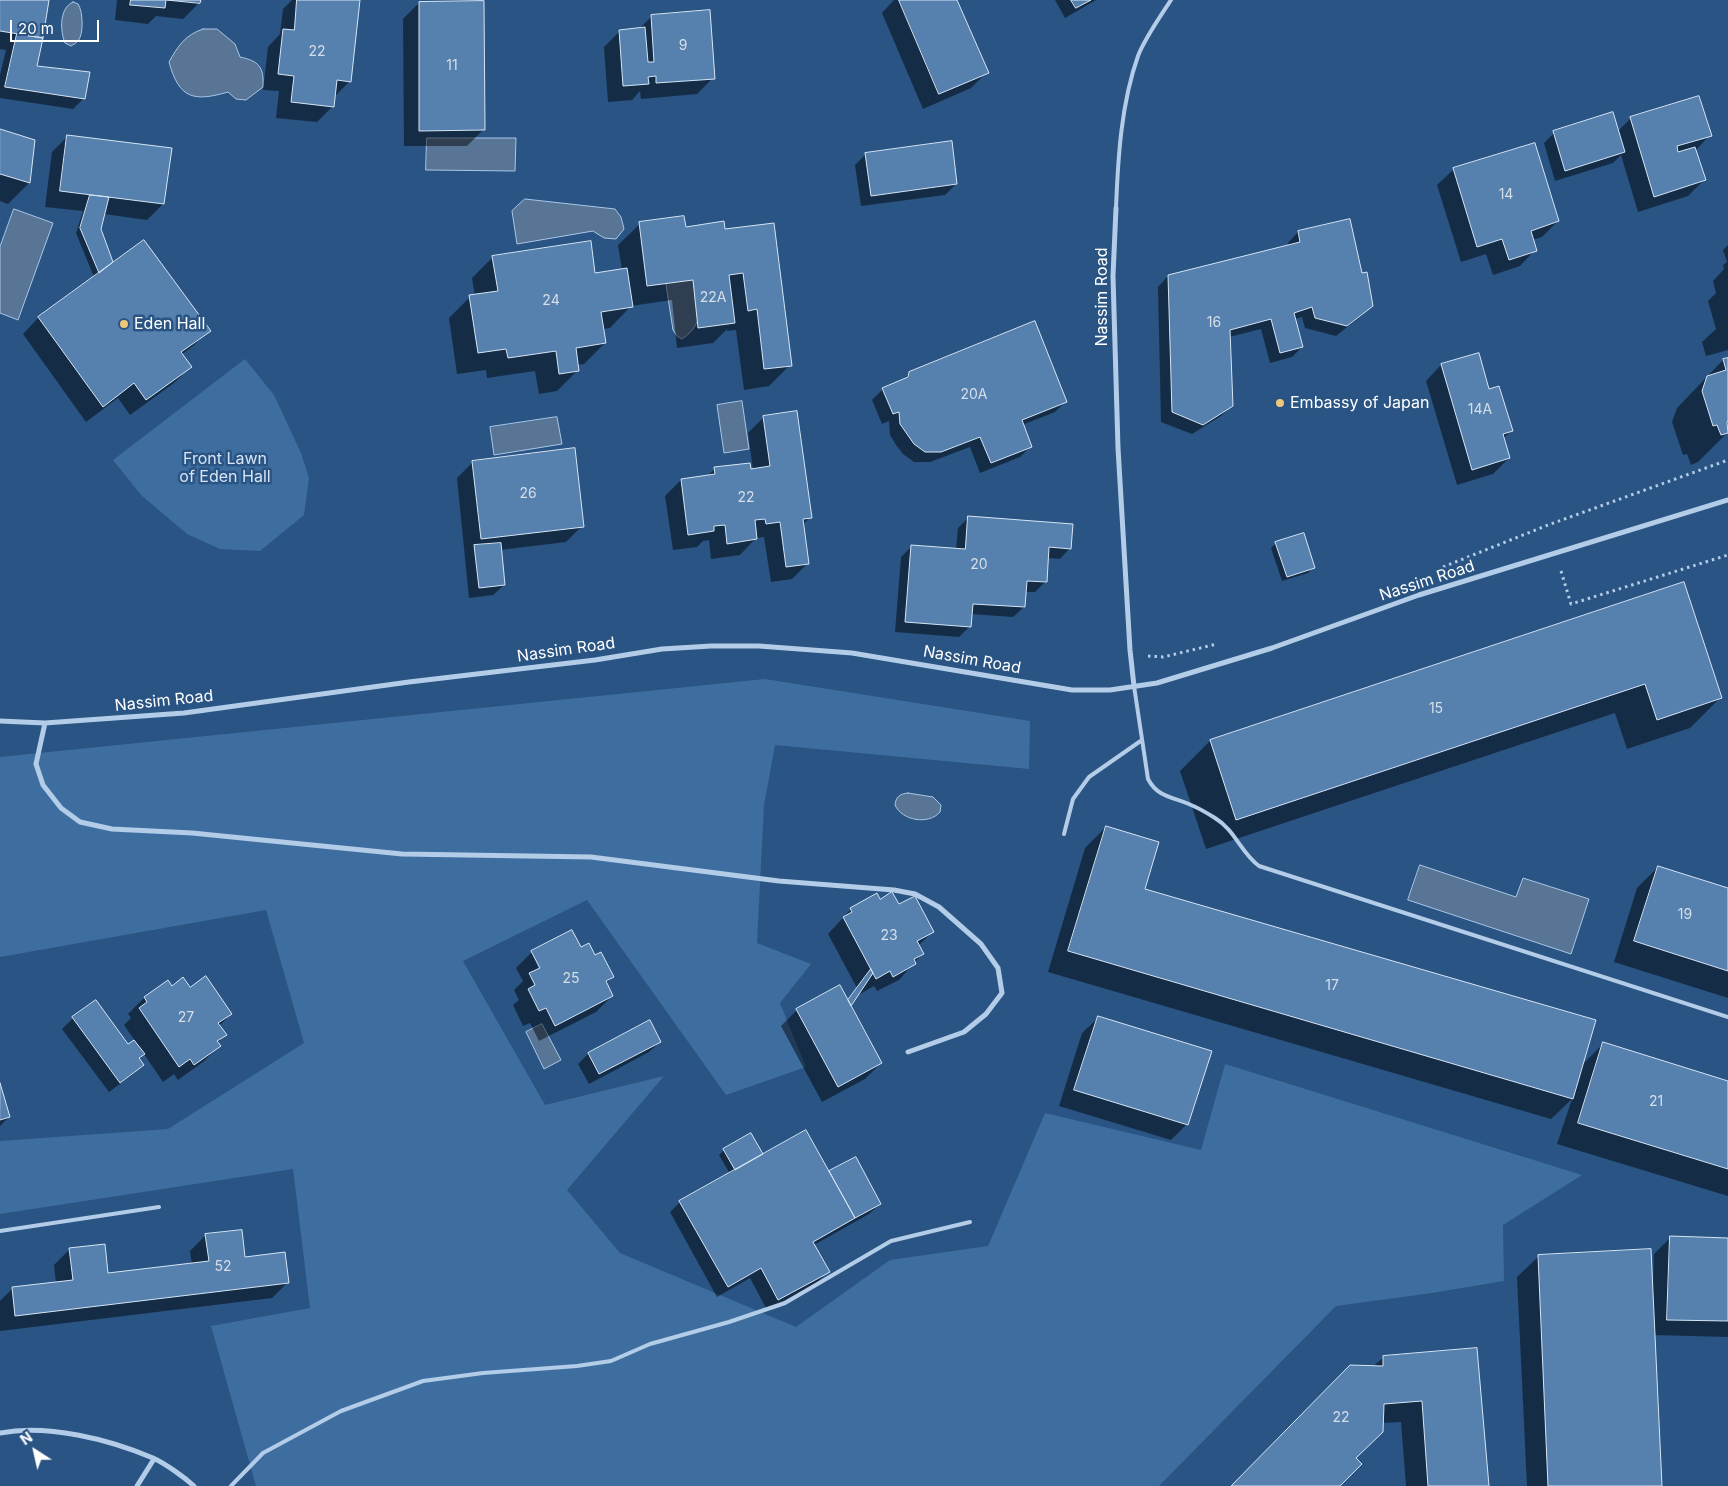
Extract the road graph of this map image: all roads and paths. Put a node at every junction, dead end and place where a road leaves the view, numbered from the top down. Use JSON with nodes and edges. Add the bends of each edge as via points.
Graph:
{"nodes":[{"id":1,"x":1171,"y":0,"type":"edge"},
{"id":2,"x":1116,"y":208,"type":"joint"},
{"id":3,"x":1728,"y":460,"type":"edge"},
{"id":4,"x":1728,"y":500,"type":"edge"},
{"id":5,"x":1555,"y":553,"type":"junction"},
{"id":6,"x":1728,"y":555,"type":"edge"},
{"id":7,"x":1439,"y":568,"type":"dead end"},
{"id":8,"x":1219,"y":643,"type":"dead end"},
{"id":9,"x":1130,"y":650,"type":"junction"},
{"id":10,"x":1134,"y":686,"type":"junction"},
{"id":11,"x":0,"y":721,"type":"edge"},
{"id":12,"x":45,"y":723,"type":"junction"},
{"id":13,"x":1142,"y":740,"type":"junction"},
{"id":14,"x":1064,"y":834,"type":"dead end"},
{"id":15,"x":1728,"y":1017,"type":"edge"},
{"id":16,"x":908,"y":1052,"type":"dead end"},
{"id":17,"x":159,"y":1207,"type":"dead end"},
{"id":18,"x":970,"y":1222,"type":"dead end"},
{"id":19,"x":0,"y":1231,"type":"edge"},
{"id":20,"x":0,"y":1433,"type":"edge"},
{"id":21,"x":154,"y":1458,"type":"junction"},
{"id":22,"x":137,"y":1486,"type":"edge"},
{"id":23,"x":194,"y":1486,"type":"edge"},
{"id":24,"x":231,"y":1486,"type":"edge"}],
"edges":[{"from":1,"to":2,"type":"lane","via":[[1139,55],[1127,99]]},
{"from":2,"to":9,"type":"street","name":"Nassim Road","via":[[1113,276],[1118,448]]},
{"from":3,"to":7,"type":"path"},
{"from":4,"to":5,"type":"street","name":"Nassim Road"},
{"from":5,"to":6,"type":"path","via":[[1571,604]]},
{"from":5,"to":10,"type":"street","name":"Nassim Road","via":[[1419,595],[1272,648]]},
{"from":8,"to":9,"type":"path","via":[[1163,657]]},
{"from":9,"to":10,"type":"street","name":"Nassim Road"},
{"from":10,"to":12,"type":"street","name":"Nassim Road","via":[[1072,690],[852,653],[711,646],[662,648],[595,660],[184,712]]},
{"from":10,"to":13,"type":"lane"},
{"from":11,"to":12,"type":"street","name":"Nassim Road"},
{"from":12,"to":16,"type":"street","via":[[36,764],[43,785],[61,808],[80,822],[112,829],[192,833],[402,854],[591,858],[915,894],[939,907],[982,944],[998,968],[1002,993],[986,1014],[964,1032]]},
{"from":13,"to":14,"type":"lane","via":[[1088,778],[1073,799]]},
{"from":13,"to":15,"type":"lane","via":[[1152,787],[1217,819],[1236,837],[1248,858],[1259,866]]},
{"from":17,"to":19,"type":"lane"},
{"from":18,"to":24,"type":"lane","via":[[891,1241],[785,1303],[650,1344],[610,1361],[423,1381],[341,1411],[263,1453]]},
{"from":20,"to":21,"type":"street","via":[[15,1430],[56,1432],[94,1438]]},
{"from":21,"to":22,"type":"street"},
{"from":21,"to":23,"type":"street"}]}
